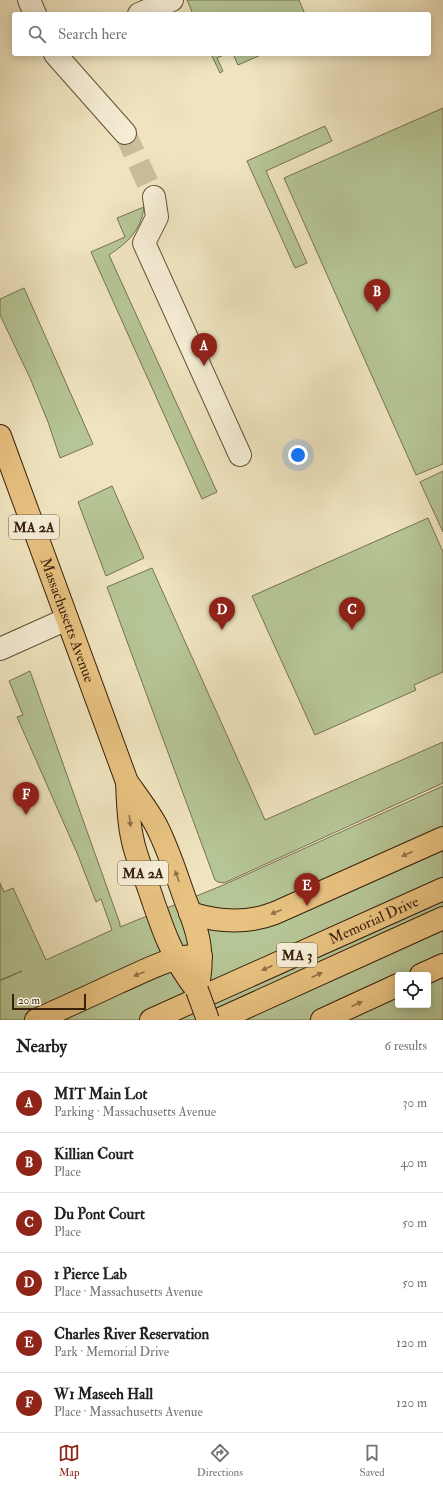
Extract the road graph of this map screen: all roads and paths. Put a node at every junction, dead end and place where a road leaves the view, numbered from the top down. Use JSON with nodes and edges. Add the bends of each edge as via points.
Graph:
{"nodes":[{"id":1,"x":29,"y":0,"type":"edge"},
{"id":2,"x":172,"y":0,"type":"edge"},
{"id":3,"x":34,"y":12,"type":"edge"},
{"id":4,"x":144,"y":12,"type":"edge"},
{"id":5,"x":57,"y":56,"type":"edge"},
{"id":6,"x":125,"y":133,"type":"tunnel mouth"},
{"id":7,"x":154,"y":197,"type":"tunnel mouth"},
{"id":8,"x":0,"y":436,"type":"edge"},
{"id":9,"x":240,"y":455,"type":"dead end"},
{"id":10,"x":67,"y":619,"type":"junction"},
{"id":11,"x":0,"y":649,"type":"edge"},
{"id":12,"x":127,"y":782,"type":"junction"},
{"id":13,"x":443,"y":838,"type":"edge"},
{"id":14,"x":443,"y":889,"type":"edge"},
{"id":15,"x":190,"y":913,"type":"junction"},
{"id":16,"x":443,"y":918,"type":"edge"},
{"id":17,"x":176,"y":959,"type":"junction"},
{"id":18,"x":443,"y":965,"type":"edge"},
{"id":19,"x":428,"y":972,"type":"edge"},
{"id":20,"x":196,"y":974,"type":"junction"},
{"id":21,"x":395,"y":987,"type":"edge"},
{"id":22,"x":36,"y":1020,"type":"edge"},
{"id":23,"x":151,"y":1020,"type":"edge"},
{"id":24,"x":208,"y":1020,"type":"edge"},
{"id":25,"x":218,"y":1020,"type":"edge"},
{"id":26,"x":322,"y":1020,"type":"edge"}],
"edges":[{"from":1,"to":3,"type":"street"},
{"from":2,"to":4,"type":"street"},
{"from":5,"to":6,"type":"street"},
{"from":7,"to":9,"type":"street","via":[[157,217],[144,243]]},
{"from":8,"to":10,"type":"main road","name":"Massachusetts Avenue","number":"MA 2A"},
{"from":10,"to":11,"type":"street"},
{"from":10,"to":12,"type":"main road","name":"Massachusetts Avenue","number":"MA 2A"},
{"from":15,"to":12,"type":"main road","name":"Massachusetts Avenue","number":"MA 2A","one_way":true,"via":[[162,837]]},
{"from":12,"to":17,"type":"main road","name":"Massachusetts Avenue","number":"MA 2A","one_way":true,"via":[[129,821],[136,854]]},
{"from":13,"to":15,"type":"main road","one_way":true,"via":[[260,918],[230,921]]},
{"from":14,"to":23,"type":"main road","name":"Memorial Drive","number":"MA 3","one_way":true},
{"from":15,"to":20,"type":"main road","name":"Massachusetts Avenue","number":"MA 2A","via":[[198,938]]},
{"from":25,"to":16,"type":"main road","name":"Memorial Drive","number":"MA 3","one_way":true},
{"from":17,"to":20,"type":"main road","via":[[192,955]]},
{"from":17,"to":22,"type":"main road","one_way":true},
{"from":18,"to":19,"type":"main road"},
{"from":20,"to":24,"type":"main road","name":"Massachusetts Avenue","number":"MA 2A","bridge":true},
{"from":26,"to":21,"type":"main road","one_way":true}]}
